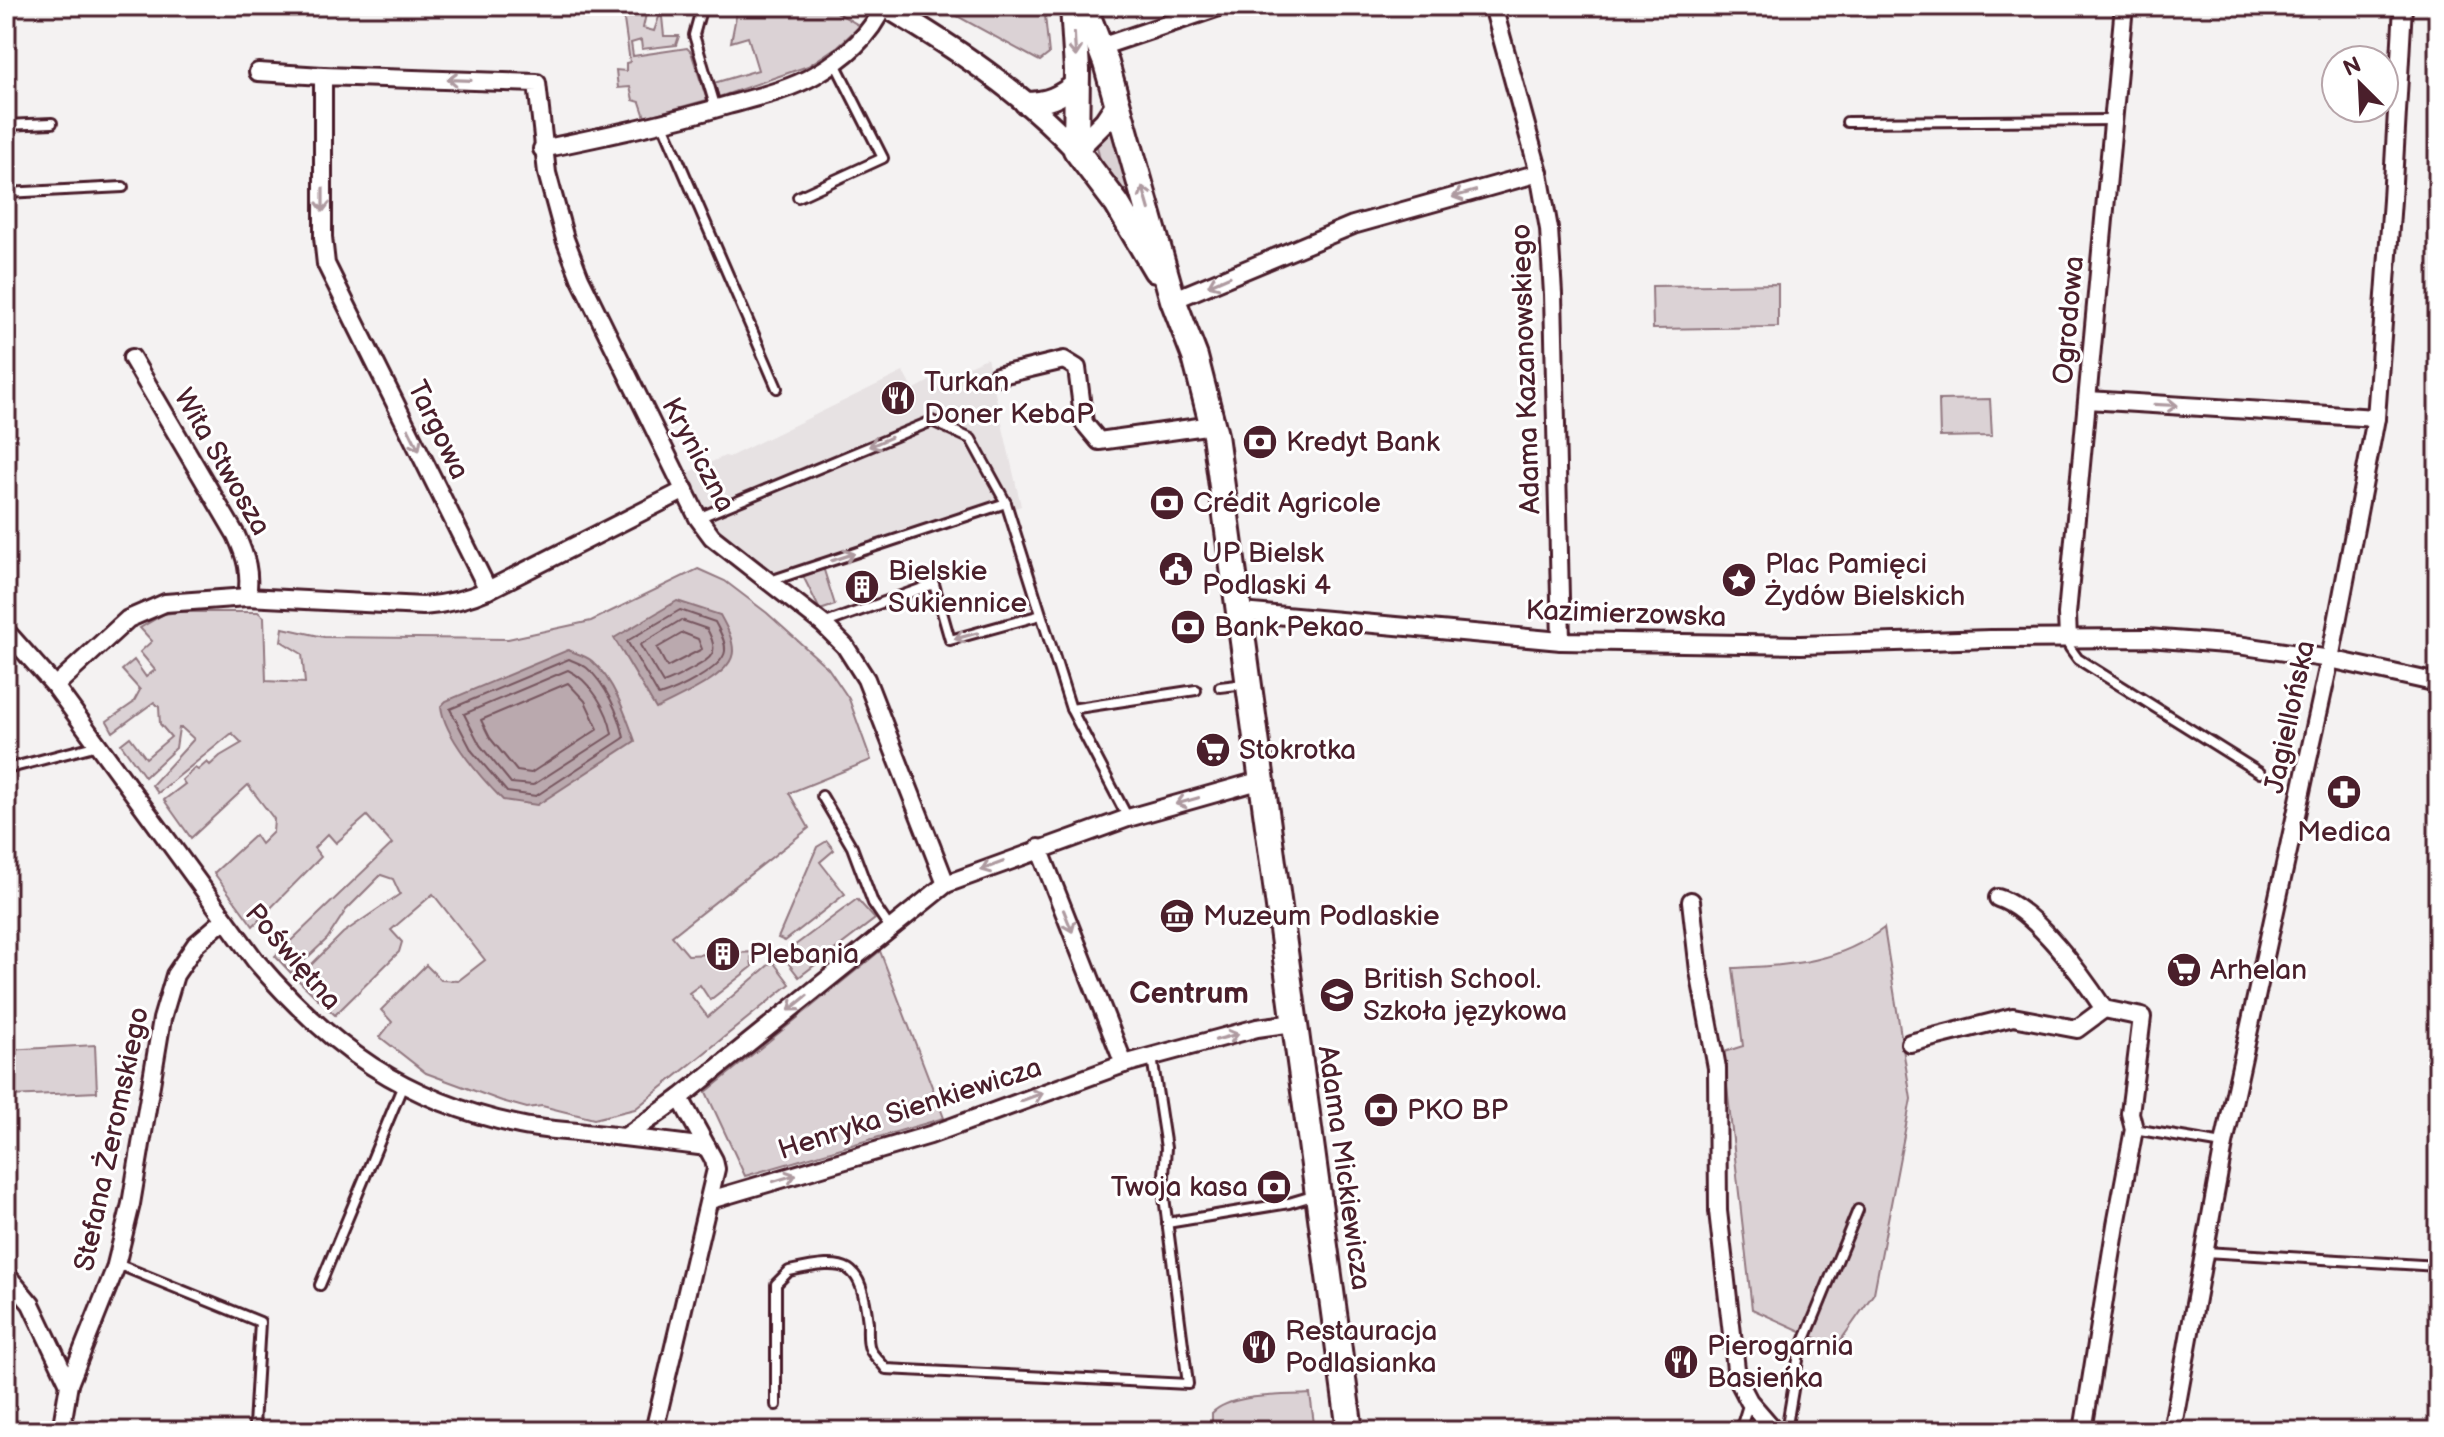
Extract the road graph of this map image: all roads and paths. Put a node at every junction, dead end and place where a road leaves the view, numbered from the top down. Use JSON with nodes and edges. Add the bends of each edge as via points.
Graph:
{"nodes":[{"id":1,"x":702,"y":6,"type":"edge"},
{"id":2,"x":884,"y":6,"type":"edge"},
{"id":3,"x":1073,"y":6,"type":"edge"},
{"id":4,"x":1084,"y":6,"type":"edge"},
{"id":5,"x":1222,"y":6,"type":"edge"},
{"id":6,"x":1493,"y":6,"type":"edge"},
{"id":7,"x":2124,"y":6,"type":"edge"},
{"id":8,"x":2403,"y":6,"type":"edge"},
{"id":9,"x":1100,"y":47,"type":"junction"},
{"id":10,"x":835,"y":63,"type":"junction"},
{"id":11,"x":258,"y":72,"type":"dead end"},
{"id":12,"x":323,"y":76,"type":"junction"},
{"id":13,"x":1077,"y":83,"type":"junction"},
{"id":14,"x":1025,"y":103,"type":"junction"},
{"id":15,"x":1117,"y":103,"type":"junction"},
{"id":16,"x":716,"y":109,"type":"junction"},
{"id":17,"x":2114,"y":120,"type":"junction"},
{"id":18,"x":1847,"y":122,"type":"dead end"},
{"id":19,"x":52,"y":123,"type":"dead end"},
{"id":20,"x":663,"y":124,"type":"junction"},
{"id":21,"x":6,"y":125,"type":"edge"},
{"id":22,"x":542,"y":149,"type":"junction"},
{"id":23,"x":1076,"y":150,"type":"junction"},
{"id":24,"x":1539,"y":173,"type":"junction"},
{"id":25,"x":123,"y":187,"type":"dead end"},
{"id":26,"x":6,"y":193,"type":"edge"},
{"id":27,"x":798,"y":197,"type":"dead end"},
{"id":28,"x":1173,"y":300,"type":"junction"},
{"id":29,"x":132,"y":358,"type":"dead end"},
{"id":30,"x":997,"y":376,"type":"dead end"},
{"id":31,"x":777,"y":388,"type":"dead end"},
{"id":32,"x":2088,"y":400,"type":"junction"},
{"id":33,"x":2376,"y":418,"type":"junction"},
{"id":34,"x":1213,"y":425,"type":"junction"},
{"id":35,"x":685,"y":490,"type":"junction"},
{"id":36,"x":1006,"y":503,"type":"junction"},
{"id":37,"x":698,"y":518,"type":"junction"},
{"id":38,"x":769,"y":581,"type":"junction"},
{"id":39,"x":488,"y":590,"type":"junction"},
{"id":40,"x":247,"y":597,"type":"junction"},
{"id":41,"x":1241,"y":612,"type":"junction"},
{"id":42,"x":1041,"y":615,"type":"junction"},
{"id":43,"x":823,"y":624,"type":"junction"},
{"id":44,"x":6,"y":631,"type":"edge"},
{"id":45,"x":2068,"y":639,"type":"junction"},
{"id":46,"x":1561,"y":641,"type":"junction"},
{"id":47,"x":2330,"y":659,"type":"junction"},
{"id":48,"x":1251,"y":683,"type":"junction"},
{"id":49,"x":2438,"y":683,"type":"edge"},
{"id":50,"x":55,"y":686,"type":"junction"},
{"id":51,"x":1220,"y":687,"type":"dead end"},
{"id":52,"x":1196,"y":690,"type":"dead end"},
{"id":53,"x":1071,"y":709,"type":"junction"},
{"id":54,"x":99,"y":745,"type":"junction"},
{"id":55,"x":6,"y":769,"type":"edge"},
{"id":56,"x":2260,"y":773,"type":"dead end"},
{"id":57,"x":1262,"y":780,"type":"junction"},
{"id":58,"x":822,"y":796,"type":"dead end"},
{"id":59,"x":1128,"y":818,"type":"junction"},
{"id":60,"x":1039,"y":848,"type":"junction"},
{"id":61,"x":946,"y":884,"type":"junction"},
{"id":62,"x":1998,"y":898,"type":"dead end"},
{"id":63,"x":1691,"y":901,"type":"dead end"},
{"id":64,"x":225,"y":919,"type":"junction"},
{"id":65,"x":890,"y":928,"type":"junction"},
{"id":66,"x":2104,"y":1009,"type":"junction"},
{"id":67,"x":1294,"y":1023,"type":"junction"},
{"id":68,"x":1910,"y":1043,"type":"dead end"},
{"id":69,"x":1152,"y":1057,"type":"junction"},
{"id":70,"x":1124,"y":1064,"type":"junction"},
{"id":71,"x":403,"y":1085,"type":"junction"},
{"id":72,"x":680,"y":1098,"type":"junction"},
{"id":73,"x":2134,"y":1129,"type":"junction"},
{"id":74,"x":625,"y":1137,"type":"junction"},
{"id":75,"x":2224,"y":1144,"type":"junction"},
{"id":76,"x":707,"y":1147,"type":"junction"},
{"id":77,"x":1318,"y":1195,"type":"junction"},
{"id":78,"x":710,"y":1200,"type":"junction"},
{"id":79,"x":1858,"y":1210,"type":"dead end"},
{"id":80,"x":1167,"y":1223,"type":"junction"},
{"id":81,"x":2204,"y":1252,"type":"junction"},
{"id":82,"x":116,"y":1263,"type":"junction"},
{"id":83,"x":2438,"y":1266,"type":"edge"},
{"id":84,"x":6,"y":1274,"type":"edge"},
{"id":85,"x":320,"y":1285,"type":"dead end"},
{"id":86,"x":69,"y":1384,"type":"junction"},
{"id":87,"x":1749,"y":1401,"type":"junction"},
{"id":88,"x":776,"y":1405,"type":"dead end"},
{"id":89,"x":254,"y":1426,"type":"dead end"},
{"id":90,"x":61,"y":1431,"type":"edge"},
{"id":91,"x":654,"y":1431,"type":"edge"},
{"id":92,"x":1350,"y":1431,"type":"edge"},
{"id":93,"x":1740,"y":1431,"type":"edge"},
{"id":94,"x":1775,"y":1431,"type":"edge"},
{"id":95,"x":1786,"y":1431,"type":"edge"},
{"id":96,"x":2083,"y":1431,"type":"edge"},
{"id":97,"x":2172,"y":1431,"type":"edge"}],
"edges":[{"from":1,"to":16,"type":"lane","via":[[694,35]]},
{"from":2,"to":10,"type":"street","via":[[872,29]]},
{"from":2,"to":14,"type":"street","via":[[935,36]]},
{"from":3,"to":13,"type":"main road","one_way":true},
{"from":4,"to":9,"type":"main road","name":"Adama Mickiewicza"},
{"from":5,"to":9,"type":"street"},
{"from":6,"to":24,"type":"street","name":"Adama Kazanowskiego"},
{"from":7,"to":17,"type":"street","name":"Ogrodowa"},
{"from":8,"to":33,"type":"street","name":"Jagiellońska"},
{"from":9,"to":15,"type":"main road","name":"Adama Mickiewicza"},
{"from":10,"to":16,"type":"street","via":[[788,87]]},
{"from":10,"to":27,"type":"lane","via":[[883,158]]},
{"from":11,"to":12,"type":"street"},
{"from":22,"to":12,"type":"street","name":"Kryniczna","one_way":true,"via":[[537,83]]},
{"from":12,"to":39,"type":"street","name":"Targowa","one_way":true,"via":[[326,264]]},
{"from":13,"to":14,"type":"street","via":[[1051,101]]},
{"from":13,"to":23,"type":"main road"},
{"from":14,"to":23,"type":"street"},
{"from":15,"to":23,"type":"street"},
{"from":28,"to":15,"type":"main road","name":"Adama Mickiewicza","one_way":true},
{"from":16,"to":20,"type":"street"},
{"from":17,"to":18,"type":"lane"},
{"from":17,"to":32,"type":"street","name":"Ogrodowa"},
{"from":19,"to":21,"type":"lane"},
{"from":20,"to":22,"type":"street"},
{"from":20,"to":31,"type":"lane"},
{"from":22,"to":35,"type":"street","name":"Kryniczna","via":[[580,278]]},
{"from":23,"to":28,"type":"main road","name":"Adama Mickiewicza","via":[[1117,204]]},
{"from":24,"to":28,"type":"street","one_way":true,"via":[[1353,225]]},
{"from":24,"to":46,"type":"street","name":"Adama Kazanowskiego","via":[[1553,294]]},
{"from":25,"to":26,"type":"lane"},
{"from":28,"to":34,"type":"main road","name":"Adama Mickiewicza"},
{"from":29,"to":40,"type":"street","name":"Wita Stwosza","via":[[236,535],[248,560]]},
{"from":30,"to":34,"type":"street","via":[[1064,360],[1077,368],[1084,423],[1099,441]]},
{"from":32,"to":33,"type":"street","one_way":true},
{"from":32,"to":45,"type":"street","name":"Ogrodowa"},
{"from":33,"to":47,"type":"street","name":"Jagiellońska"},
{"from":34,"to":41,"type":"main road","name":"Adama Mickiewicza"},
{"from":35,"to":37,"type":"street","name":"Kryniczna"},
{"from":35,"to":39,"type":"street"},
{"from":36,"to":37,"type":"lane","one_way":true,"via":[[971,439],[932,421]]},
{"from":38,"to":36,"type":"lane","one_way":true},
{"from":36,"to":42,"type":"lane"},
{"from":37,"to":38,"type":"street","name":"Kryniczna","via":[[712,537]]},
{"from":38,"to":43,"type":"street","name":"Kryniczna"},
{"from":39,"to":40,"type":"street","via":[[465,600],[423,606]]},
{"from":40,"to":50,"type":"street","via":[[146,609]]},
{"from":41,"to":46,"type":"street","name":"Kazimierzowska"},
{"from":41,"to":48,"type":"main road","name":"Adama Mickiewicza"},
{"from":42,"to":43,"type":"lane","one_way":true,"via":[[950,640],[934,584]]},
{"from":42,"to":53,"type":"lane"},
{"from":43,"to":61,"type":"street","name":"Kryniczna","via":[[866,679]]},
{"from":44,"to":50,"type":"street","name":"Poświętna"},
{"from":45,"to":46,"type":"street","name":"Kazimierzowska","via":[[1828,645]]},
{"from":45,"to":47,"type":"street","name":"Kazimierzowska","via":[[2148,638]]},
{"from":45,"to":56,"type":"lane","via":[[2078,659]]},
{"from":47,"to":49,"type":"street","name":"Kazimierzowska"},
{"from":47,"to":75,"type":"street","name":"Jagiellońska"},
{"from":48,"to":51,"type":"lane"},
{"from":48,"to":57,"type":"main road","name":"Adama Mickiewicza"},
{"from":50,"to":54,"type":"street","name":"Poświętna"},
{"from":52,"to":53,"type":"lane"},
{"from":53,"to":59,"type":"lane"},
{"from":54,"to":55,"type":"lane"},
{"from":54,"to":64,"type":"street","name":"Poświętna"},
{"from":57,"to":59,"type":"street","one_way":true},
{"from":57,"to":67,"type":"main road","name":"Adama Mickiewicza"},
{"from":58,"to":65,"type":"lane"},
{"from":59,"to":60,"type":"street"},
{"from":60,"to":61,"type":"street","one_way":true},
{"from":60,"to":70,"type":"street","one_way":true},
{"from":61,"to":65,"type":"street"},
{"from":62,"to":66,"type":"street","via":[[2020,908]]},
{"from":63,"to":87,"type":"street","via":[[1717,1068],[1718,1211],[1737,1378]]},
{"from":64,"to":71,"type":"street","name":"Poświętna","via":[[283,993],[327,1035]]},
{"from":64,"to":82,"type":"street","name":"Stefana Żeromskiego","via":[[196,944],[175,975]]},
{"from":65,"to":72,"type":"street","one_way":true},
{"from":66,"to":68,"type":"street","via":[[2077,1029],[2013,1017]]},
{"from":66,"to":73,"type":"street","via":[[2142,1017],[2130,1113]]},
{"from":69,"to":67,"type":"street","name":"Henryka Sienkiewicza","one_way":true},
{"from":67,"to":77,"type":"main road","name":"Adama Mickiewicza"},
{"from":69,"to":70,"type":"street","name":"Henryka Sienkiewicza"},
{"from":69,"to":80,"type":"lane","via":[[1166,1148]]},
{"from":78,"to":70,"type":"street","name":"Henryka Sienkiewicza","one_way":true,"via":[[930,1135]]},
{"from":71,"to":74,"type":"street","name":"Poświętna","via":[[521,1126]]},
{"from":71,"to":85,"type":"lane"},
{"from":72,"to":74,"type":"street"},
{"from":72,"to":76,"type":"street"},
{"from":73,"to":75,"type":"lane"},
{"from":73,"to":96,"type":"street"},
{"from":74,"to":76,"type":"street","name":"Poświętna"},
{"from":75,"to":81,"type":"street","name":"Jagiellońska"},
{"from":76,"to":78,"type":"street","via":[[716,1169]]},
{"from":77,"to":80,"type":"lane"},
{"from":77,"to":92,"type":"main road","name":"Adama Mickiewicza"},
{"from":78,"to":91,"type":"street"},
{"from":79,"to":95,"type":"lane","via":[[1799,1354]]},
{"from":80,"to":88,"type":"lane","via":[[1188,1384],[886,1369],[870,1349],[858,1277],[847,1267],[835,1266],[789,1271],[776,1284]]},
{"from":81,"to":83,"type":"lane"},
{"from":81,"to":97,"type":"street","name":"Jagiellońska"},
{"from":82,"to":86,"type":"street","name":"Stefana Żeromskiego"},
{"from":82,"to":89,"type":"lane","via":[[260,1322]]},
{"from":84,"to":86,"type":"street","via":[[31,1304]]},
{"from":86,"to":90,"type":"street","name":"Stefana Żeromskiego"},
{"from":87,"to":93,"type":"lane"},
{"from":87,"to":94,"type":"street"}]}
